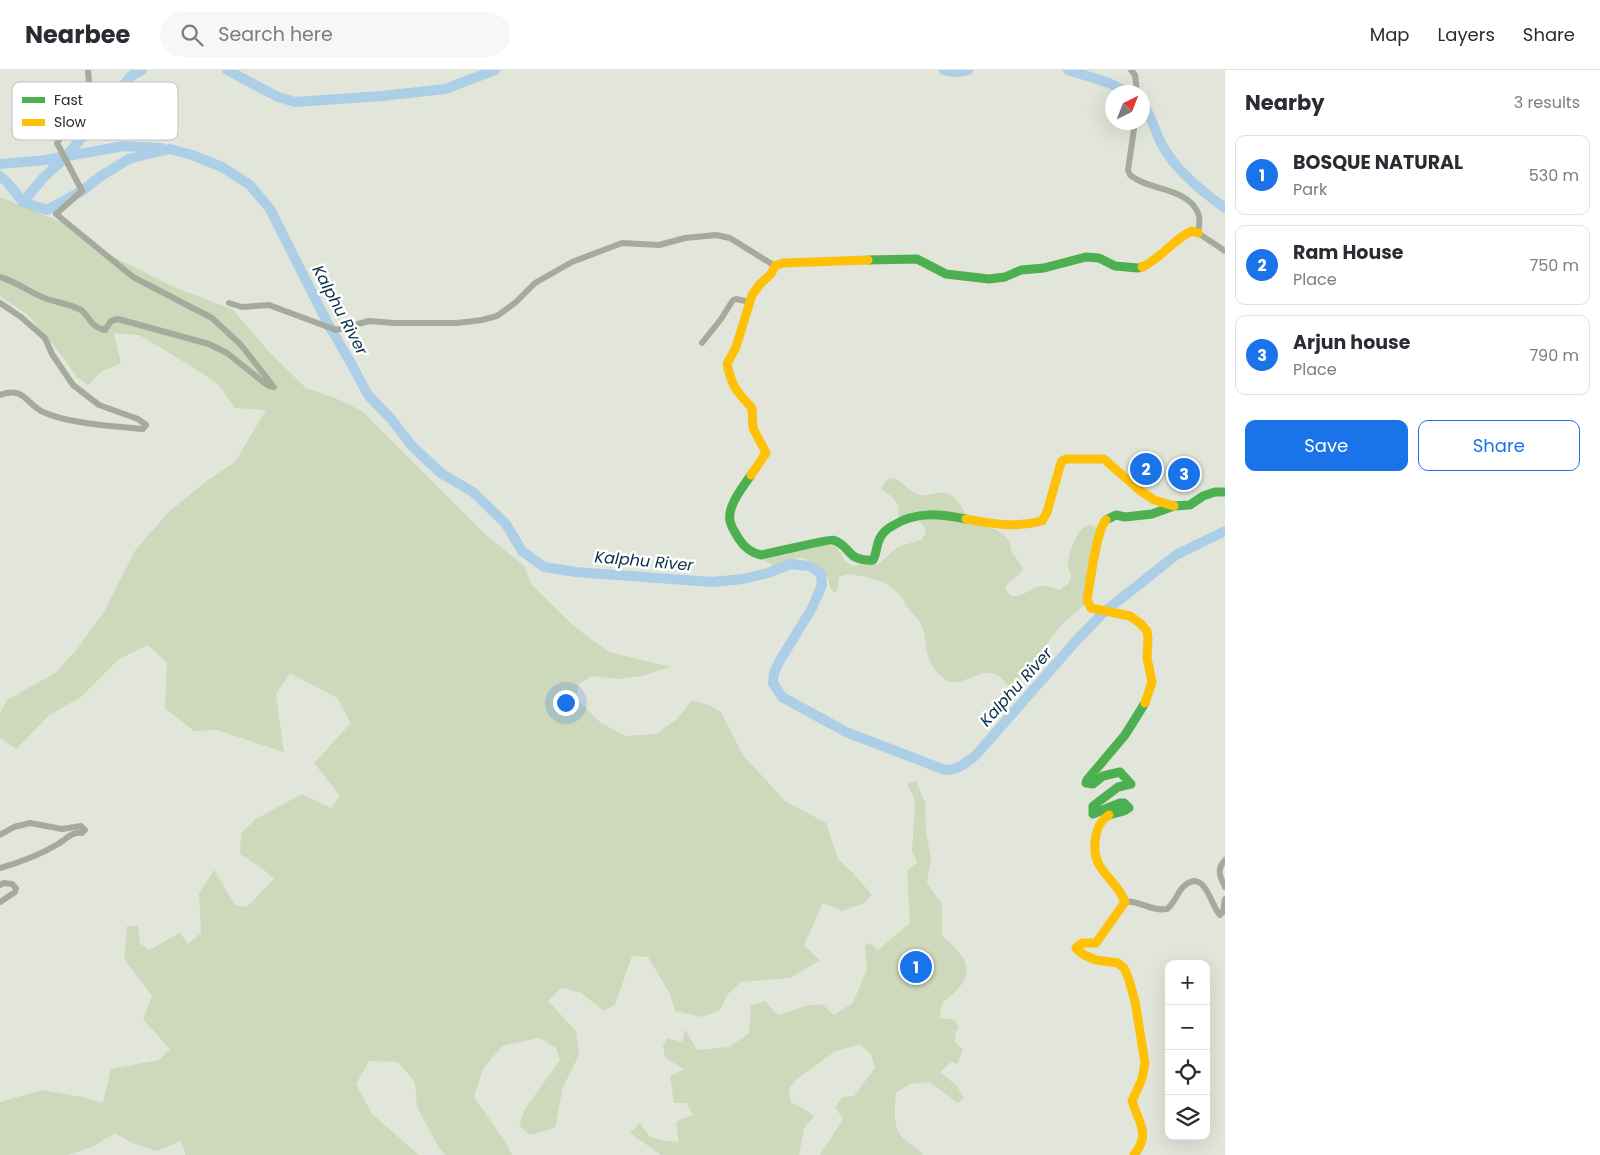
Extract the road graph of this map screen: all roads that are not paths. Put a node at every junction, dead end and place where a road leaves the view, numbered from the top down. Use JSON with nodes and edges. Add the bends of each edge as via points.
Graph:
{"nodes":[{"id":1,"x":1131,"y":70,"type":"edge"},
{"id":2,"x":1136,"y":85,"type":"edge"},
{"id":3,"x":1134,"y":130,"type":"edge"},
{"id":4,"x":59,"y":140,"type":"edge"},
{"id":5,"x":1198,"y":232,"type":"junction"},
{"id":6,"x":1225,"y":251,"type":"edge"},
{"id":7,"x":775,"y":266,"type":"junction"},
{"id":8,"x":0,"y":277,"type":"edge"},
{"id":9,"x":750,"y":302,"type":"junction"},
{"id":10,"x":0,"y":303,"type":"edge"},
{"id":11,"x":229,"y":303,"type":"dead end"},
{"id":12,"x":702,"y":343,"type":"dead end"},
{"id":13,"x":0,"y":395,"type":"edge"},
{"id":14,"x":1225,"y":492,"type":"edge"},
{"id":15,"x":1174,"y":506,"type":"junction"},
{"id":16,"x":0,"y":835,"type":"edge"},
{"id":17,"x":1225,"y":860,"type":"edge"},
{"id":18,"x":0,"y":868,"type":"edge"},
{"id":19,"x":0,"y":885,"type":"edge"},
{"id":20,"x":1225,"y":887,"type":"edge"},
{"id":21,"x":1225,"y":899,"type":"edge"},
{"id":22,"x":0,"y":902,"type":"edge"},
{"id":23,"x":1125,"y":902,"type":"junction"},
{"id":24,"x":1134,"y":1155,"type":"edge"}],
"edges":[{"from":1,"to":2,"type":"street"},
{"from":3,"to":5,"type":"street","via":[[1130,175],[1188,202],[1198,213]]},
{"from":4,"to":8,"type":"street","via":[[57,143],[82,191],[56,214],[133,277],[212,318],[241,345],[274,387],[209,344],[118,319],[111,321],[104,330],[91,324],[81,310]]},
{"from":5,"to":6,"type":"street"},
{"from":5,"to":7,"type":"street","via":[[1188,232],[1151,263],[1138,268],[1115,266],[1099,258],[1086,257],[989,279],[946,274],[917,259],[817,261]]},
{"from":7,"to":9,"type":"street"},
{"from":7,"to":11,"type":"street","via":[[730,238],[716,235],[659,244],[622,243],[572,262],[536,282],[497,316],[457,323],[369,321],[336,330],[269,305],[242,307]]},
{"from":9,"to":12,"type":"street","via":[[733,300]]},
{"from":9,"to":15,"type":"street","via":[[736,347],[727,364],[731,382],[752,408],[754,428],[766,453],[733,504],[729,517],[736,536],[755,554],[828,539],[835,540],[857,558],[873,560],[884,532],[918,514],[1003,524],[1037,523],[1047,512],[1060,466],[1066,460],[1104,458],[1154,500]]},
{"from":10,"to":13,"type":"street","via":[[45,338],[73,385],[99,405],[146,425],[143,429],[69,420],[43,412],[16,392]]},
{"from":14,"to":15,"type":"street","via":[[1203,496],[1190,505]]},
{"from":15,"to":23,"type":"street","via":[[1152,514],[1116,515],[1103,523],[1087,600],[1091,608],[1099,612],[1125,614],[1134,619],[1146,628],[1149,635],[1147,657],[1152,682],[1144,707],[1086,780],[1086,783],[1093,784],[1103,776],[1120,772],[1131,784],[1118,787],[1093,806],[1092,811],[1093,814],[1119,803],[1129,808],[1125,812],[1112,812],[1100,822],[1095,840],[1097,864],[1120,889]]},
{"from":16,"to":18,"type":"street","via":[[30,823],[62,829],[80,826],[85,830],[66,837],[29,859]]},
{"from":17,"to":20,"type":"street","via":[[1219,873]]},
{"from":19,"to":22,"type":"street","via":[[12,884],[16,888]]},
{"from":21,"to":23,"type":"street","via":[[1224,912],[1220,915],[1206,888],[1192,882],[1183,887],[1167,909],[1156,910]]},
{"from":23,"to":24,"type":"street","via":[[1096,943],[1084,942],[1076,948],[1101,962],[1117,963],[1123,968],[1138,1012],[1146,1062],[1132,1100],[1144,1138]]}]}
